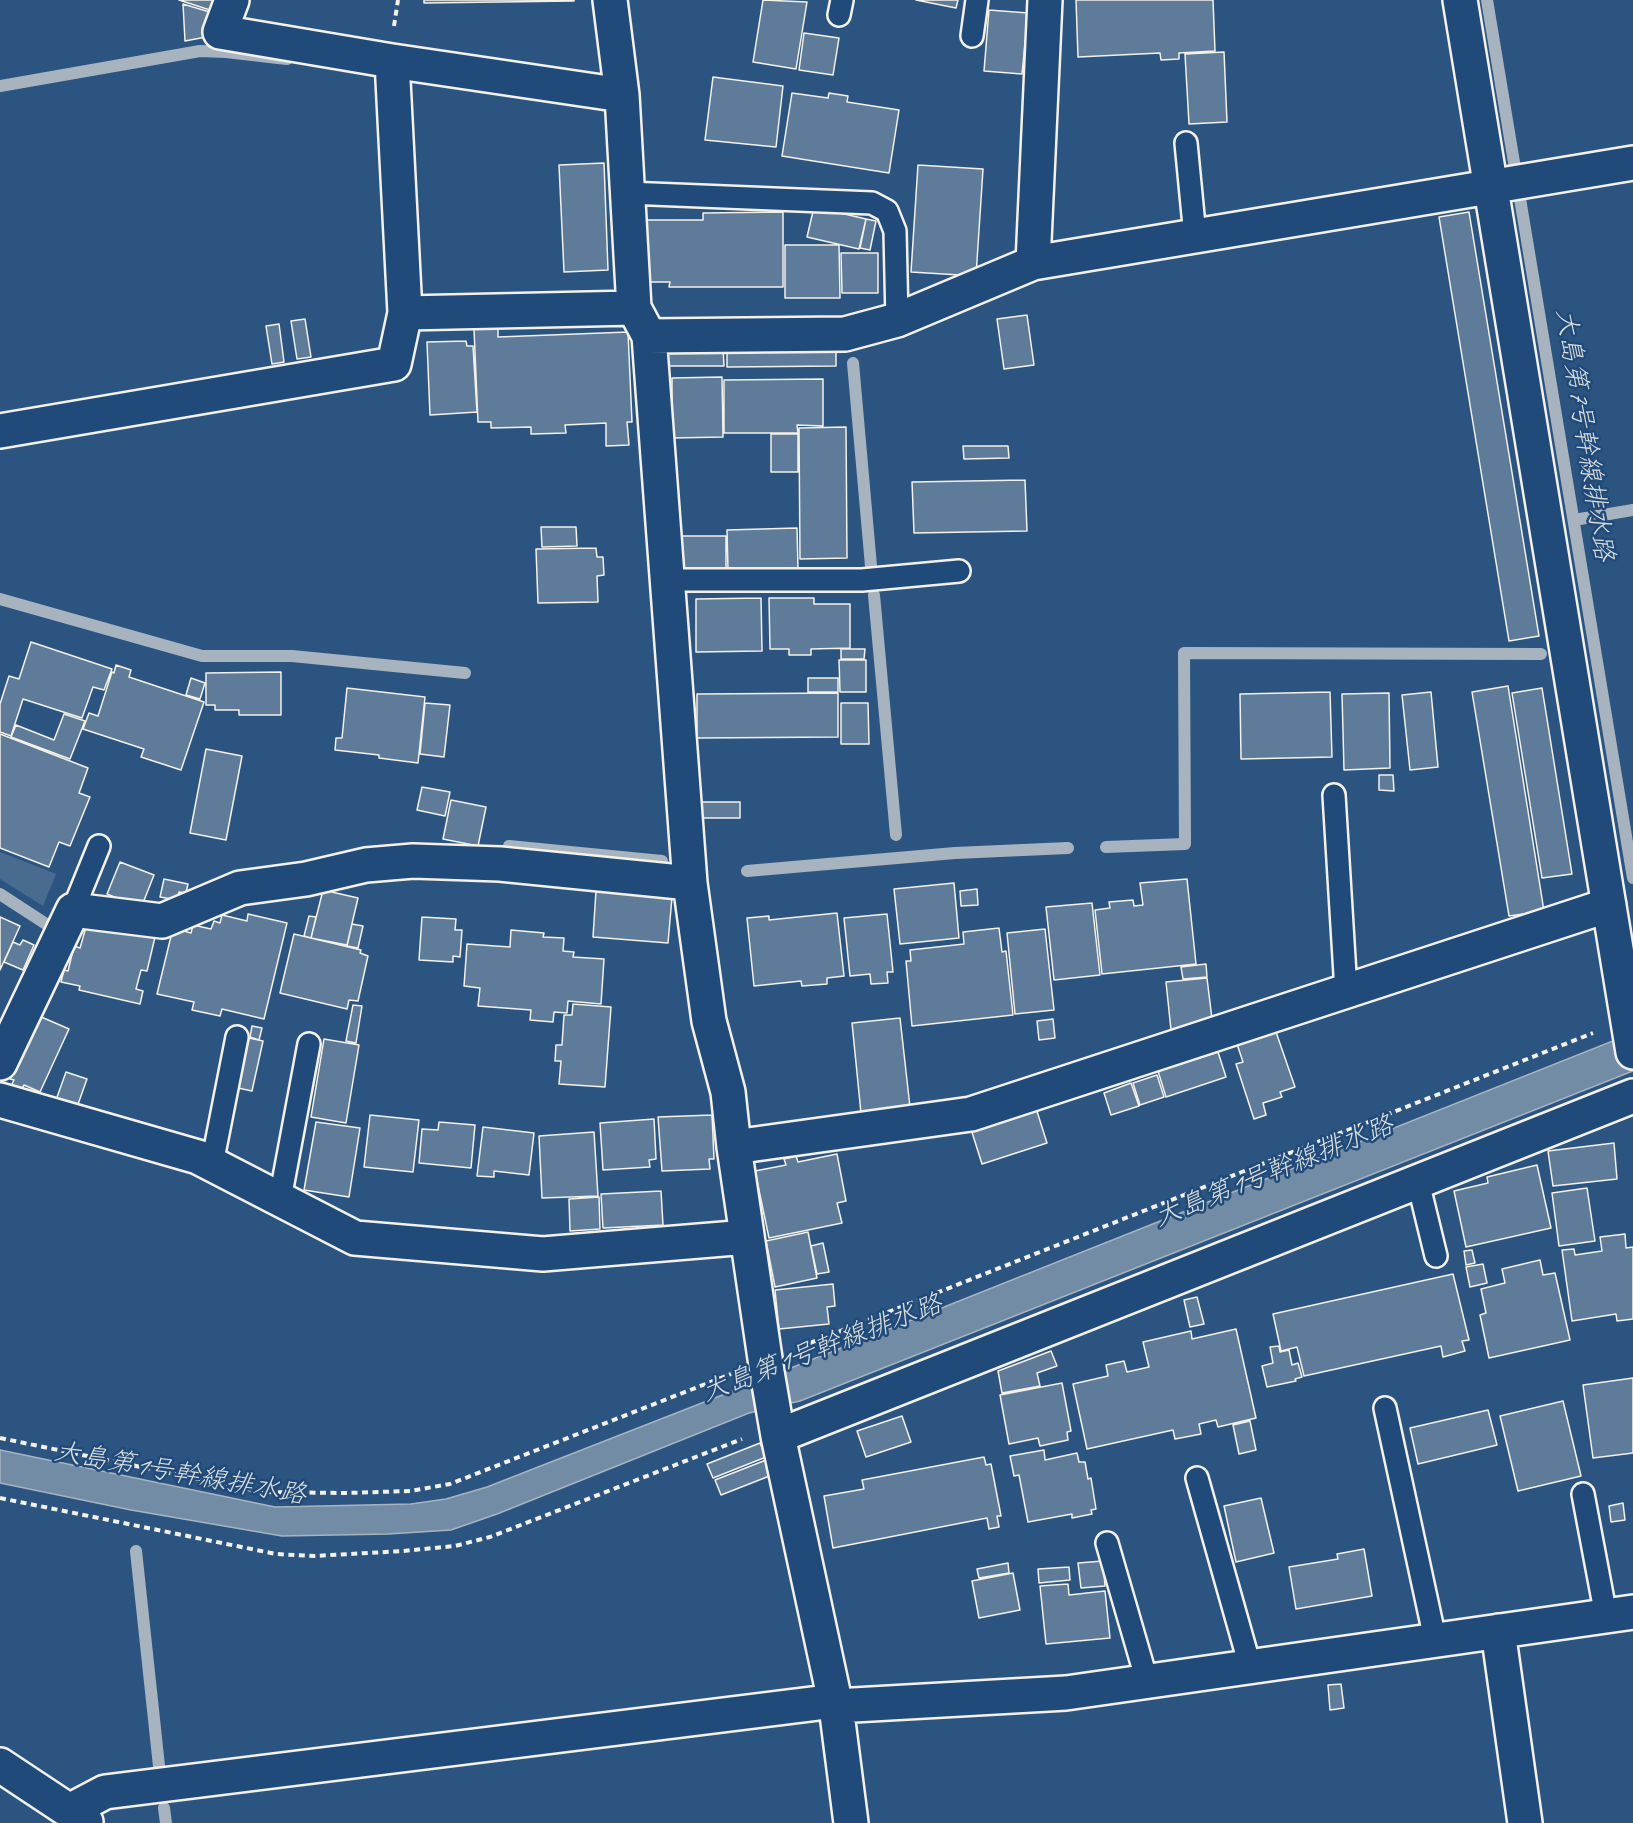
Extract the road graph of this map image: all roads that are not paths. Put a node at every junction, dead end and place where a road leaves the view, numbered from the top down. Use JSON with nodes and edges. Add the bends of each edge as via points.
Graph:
{"nodes":[{"id":1,"x":232,"y":0,"type":"edge"},
{"id":2,"x":609,"y":0,"type":"edge"},
{"id":3,"x":977,"y":0,"type":"edge"},
{"id":4,"x":1045,"y":0,"type":"edge"},
{"id":5,"x":1460,"y":0,"type":"edge"},
{"id":6,"x":972,"y":36,"type":"dead end"},
{"id":7,"x":392,"y":61,"type":"junction"},
{"id":8,"x":622,"y":95,"type":"junction"},
{"id":9,"x":1186,"y":143,"type":"dead end"},
{"id":10,"x":1633,"y":163,"type":"edge"},
{"id":11,"x":1510,"y":183,"type":"junction"},
{"id":12,"x":627,"y":193,"type":"junction"},
{"id":13,"x":1195,"y":236,"type":"junction"},
{"id":14,"x":1033,"y":263,"type":"junction"},
{"id":15,"x":405,"y":313,"type":"junction"},
{"id":16,"x":897,"y":320,"type":"junction"},
{"id":17,"x":641,"y":322,"type":"junction"},
{"id":18,"x":0,"y":431,"type":"edge"},
{"id":19,"x":959,"y":571,"type":"dead end"},
{"id":20,"x":667,"y":580,"type":"junction"},
{"id":21,"x":1334,"y":795,"type":"dead end"},
{"id":22,"x":99,"y":846,"type":"dead end"},
{"id":23,"x":690,"y":883,"type":"junction"},
{"id":24,"x":1609,"y":904,"type":"junction"},
{"id":25,"x":73,"y":910,"type":"junction"},
{"id":26,"x":1346,"y":991,"type":"junction"},
{"id":27,"x":1630,"y":1022,"type":"edge"},
{"id":28,"x":237,"y":1037,"type":"dead end"},
{"id":29,"x":309,"y":1044,"type":"dead end"},
{"id":30,"x":0,"y":1063,"type":"edge"},
{"id":31,"x":1633,"y":1096,"type":"edge"},
{"id":32,"x":0,"y":1100,"type":"edge"},
{"id":33,"x":734,"y":1147,"type":"junction"},
{"id":34,"x":212,"y":1164,"type":"junction"},
{"id":35,"x":1418,"y":1182,"type":"junction"},
{"id":36,"x":280,"y":1199,"type":"junction"},
{"id":37,"x":747,"y":1237,"type":"junction"},
{"id":38,"x":1436,"y":1256,"type":"dead end"},
{"id":39,"x":1385,"y":1408,"type":"dead end"},
{"id":40,"x":776,"y":1425,"type":"junction"},
{"id":41,"x":1197,"y":1478,"type":"dead end"},
{"id":42,"x":1583,"y":1494,"type":"dead end"},
{"id":43,"x":1107,"y":1544,"type":"dead end"},
{"id":44,"x":1620,"y":1614,"type":"edge"},
{"id":45,"x":1498,"y":1630,"type":"junction"},
{"id":46,"x":1436,"y":1639,"type":"junction"},
{"id":47,"x":1250,"y":1666,"type":"junction"},
{"id":48,"x":1146,"y":1681,"type":"junction"},
{"id":49,"x":835,"y":1703,"type":"junction"},
{"id":50,"x":0,"y":1765,"type":"edge"},
{"id":51,"x":78,"y":1817,"type":"edge"},
{"id":52,"x":851,"y":1823,"type":"edge"},
{"id":53,"x":1525,"y":1823,"type":"edge"}],
"edges":[{"from":1,"to":7,"type":"street","via":[[220,32]]},
{"from":2,"to":8,"type":"street"},
{"from":3,"to":6,"type":"lane"},
{"from":4,"to":14,"type":"street"},
{"from":5,"to":11,"type":"street"},
{"from":7,"to":8,"type":"street"},
{"from":7,"to":15,"type":"street"},
{"from":8,"to":12,"type":"street"},
{"from":9,"to":13,"type":"lane"},
{"from":10,"to":11,"type":"street"},
{"from":11,"to":13,"type":"street"},
{"from":11,"to":24,"type":"street"},
{"from":12,"to":16,"type":"lane","via":[[872,203],[887,211],[895,231]]},
{"from":12,"to":17,"type":"street"},
{"from":13,"to":14,"type":"street"},
{"from":14,"to":16,"type":"street"},
{"from":15,"to":17,"type":"street"},
{"from":15,"to":18,"type":"street","via":[[394,364]]},
{"from":16,"to":17,"type":"street","via":[[845,334]]},
{"from":17,"to":20,"type":"street"},
{"from":19,"to":20,"type":"lane","via":[[862,580]]},
{"from":20,"to":23,"type":"street"},
{"from":21,"to":26,"type":"lane"},
{"from":22,"to":25,"type":"lane"},
{"from":23,"to":25,"type":"street","via":[[500,864],[413,861],[366,865],[240,888],[162,921]]},
{"from":23,"to":33,"type":"street","via":[[709,1021],[728,1092]]},
{"from":24,"to":26,"type":"street"},
{"from":24,"to":27,"type":"street"},
{"from":25,"to":30,"type":"street"},
{"from":26,"to":33,"type":"street","via":[[971,1114]]},
{"from":28,"to":34,"type":"lane"},
{"from":29,"to":36,"type":"lane"},
{"from":31,"to":35,"type":"street"},
{"from":32,"to":34,"type":"street"},
{"from":33,"to":37,"type":"street"},
{"from":34,"to":36,"type":"street"},
{"from":35,"to":38,"type":"lane"},
{"from":35,"to":40,"type":"street"},
{"from":36,"to":37,"type":"street","via":[[355,1238],[543,1254]]},
{"from":37,"to":40,"type":"street"},
{"from":39,"to":46,"type":"lane"},
{"from":40,"to":49,"type":"street"},
{"from":41,"to":47,"type":"lane"},
{"from":42,"to":44,"type":"lane"},
{"from":43,"to":48,"type":"lane"},
{"from":44,"to":45,"type":"street"},
{"from":45,"to":46,"type":"street"},
{"from":45,"to":53,"type":"street"},
{"from":46,"to":47,"type":"street"},
{"from":47,"to":48,"type":"street"},
{"from":48,"to":49,"type":"street","via":[[1066,1693]]},
{"from":49,"to":51,"type":"street","via":[[105,1792]]},
{"from":49,"to":52,"type":"street"},
{"from":50,"to":51,"type":"street"}]}
